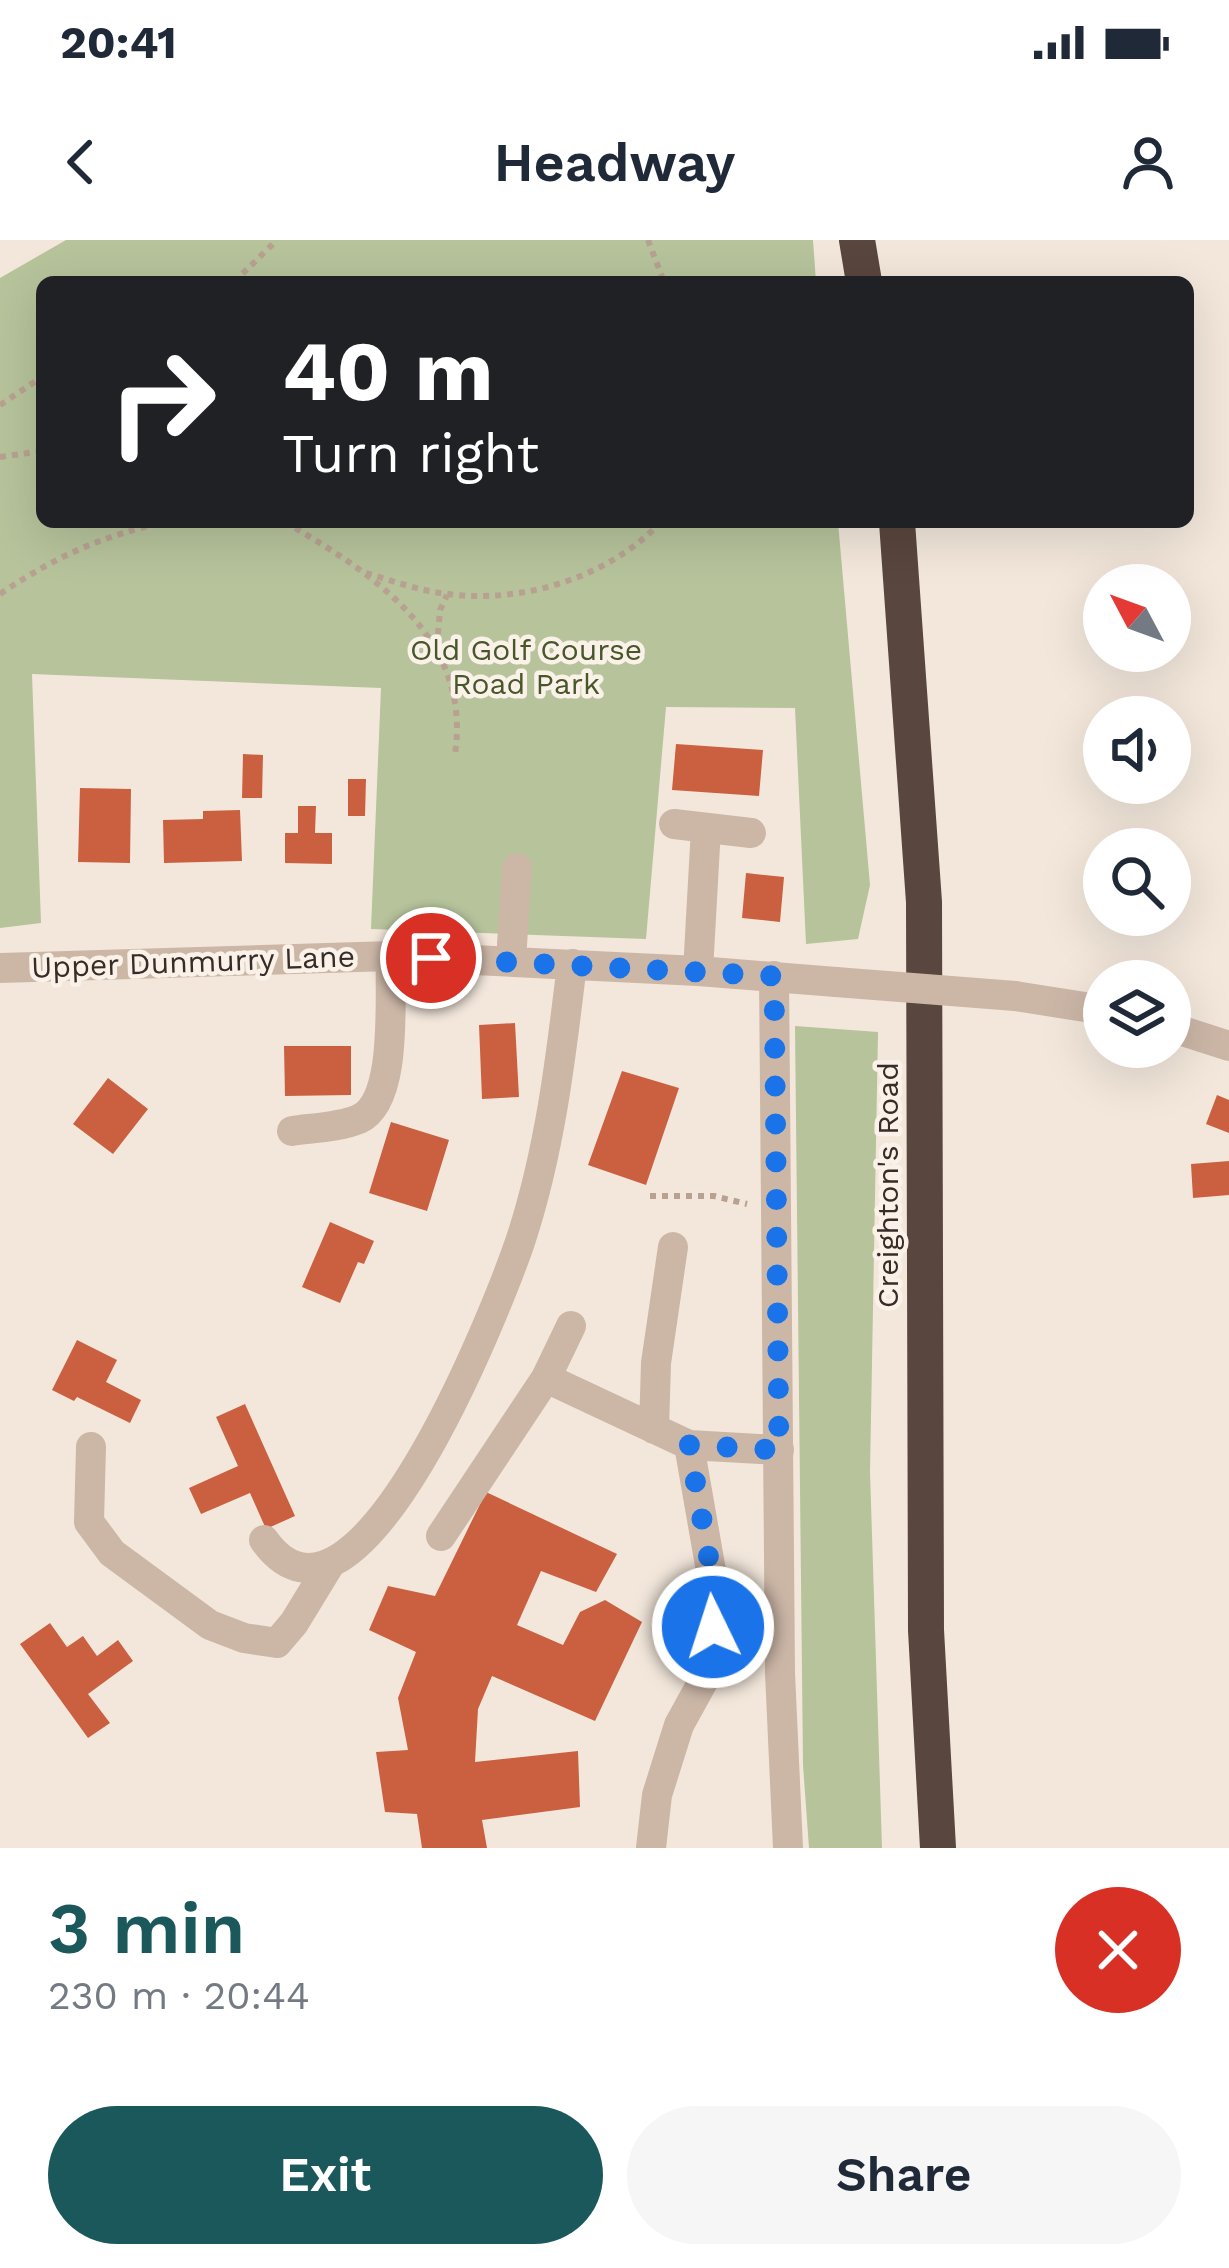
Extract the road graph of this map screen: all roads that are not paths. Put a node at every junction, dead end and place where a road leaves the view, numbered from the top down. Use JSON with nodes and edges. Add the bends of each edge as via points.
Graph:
{"nodes":[{"id":1,"x":857,"y":240,"type":"edge"},
{"id":2,"x":863,"y":276,"type":"edge"},
{"id":3,"x":897,"y":528,"type":"edge"},
{"id":4,"x":674,"y":824,"type":"dead end"},
{"id":5,"x":706,"y":828,"type":"junction"},
{"id":6,"x":751,"y":833,"type":"dead end"},
{"id":7,"x":517,"y":868,"type":"dead end"},
{"id":8,"x":391,"y":956,"type":"junction"},
{"id":9,"x":511,"y":960,"type":"junction"},
{"id":10,"x":572,"y":964,"type":"junction"},
{"id":11,"x":0,"y":968,"type":"edge"},
{"id":12,"x":698,"y":971,"type":"junction"},
{"id":13,"x":774,"y":976,"type":"junction"},
{"id":14,"x":1083,"y":1007,"type":"edge"},
{"id":15,"x":1191,"y":1034,"type":"edge"},
{"id":16,"x":1229,"y":1046,"type":"edge"},
{"id":17,"x":292,"y":1131,"type":"dead end"},
{"id":18,"x":673,"y":1247,"type":"dead end"},
{"id":19,"x":572,"y":1326,"type":"dead end"},
{"id":20,"x":546,"y":1378,"type":"junction"},
{"id":21,"x":654,"y":1429,"type":"junction"},
{"id":22,"x":689,"y":1445,"type":"junction"},
{"id":23,"x":91,"y":1447,"type":"dead end"},
{"id":24,"x":779,"y":1450,"type":"junction"},
{"id":25,"x":441,"y":1537,"type":"dead end"},
{"id":26,"x":265,"y":1540,"type":"dead end"},
{"id":27,"x":330,"y":1564,"type":"junction"},
{"id":28,"x":651,"y":1848,"type":"edge"},
{"id":29,"x":788,"y":1848,"type":"edge"},
{"id":30,"x":938,"y":1848,"type":"edge"}],
"edges":[{"from":1,"to":2,"type":"highway"},
{"from":3,"to":30,"type":"highway","name":"Creighton's Road","via":[[924,902],[926,1630]]},
{"from":4,"to":5,"type":"street"},
{"from":5,"to":6,"type":"street"},
{"from":5,"to":12,"type":"street"},
{"from":7,"to":9,"type":"street"},
{"from":8,"to":9,"type":"street","name":"Upper Dunmurry Lane"},
{"from":8,"to":11,"type":"street","name":"Upper Dunmurry Lane"},
{"from":8,"to":17,"type":"street","via":[[386,1085],[373,1109],[357,1120]]},
{"from":9,"to":10,"type":"street","name":"Upper Dunmurry Lane"},
{"from":10,"to":12,"type":"street","name":"Upper Dunmurry Lane"},
{"from":10,"to":27,"type":"street","via":[[556,1095],[520,1240],[460,1392],[402,1490],[358,1546]]},
{"from":12,"to":13,"type":"street","name":"Upper Dunmurry Lane"},
{"from":13,"to":14,"type":"street","name":"Upper Dunmurry Lane","bridge":true},
{"from":13,"to":24,"type":"street"},
{"from":15,"to":16,"type":"street"},
{"from":18,"to":21,"type":"street"},
{"from":19,"to":20,"type":"street"},
{"from":20,"to":21,"type":"street"},
{"from":20,"to":25,"type":"street"},
{"from":21,"to":22,"type":"street"},
{"from":22,"to":24,"type":"street"},
{"from":22,"to":28,"type":"street","via":[[714,1588],[712,1665],[679,1725]]},
{"from":23,"to":27,"type":"street","via":[[89,1522],[112,1553],[211,1625],[278,1643]]},
{"from":24,"to":29,"type":"street"},
{"from":26,"to":27,"type":"street","via":[[276,1557],[302,1570]]}]}
